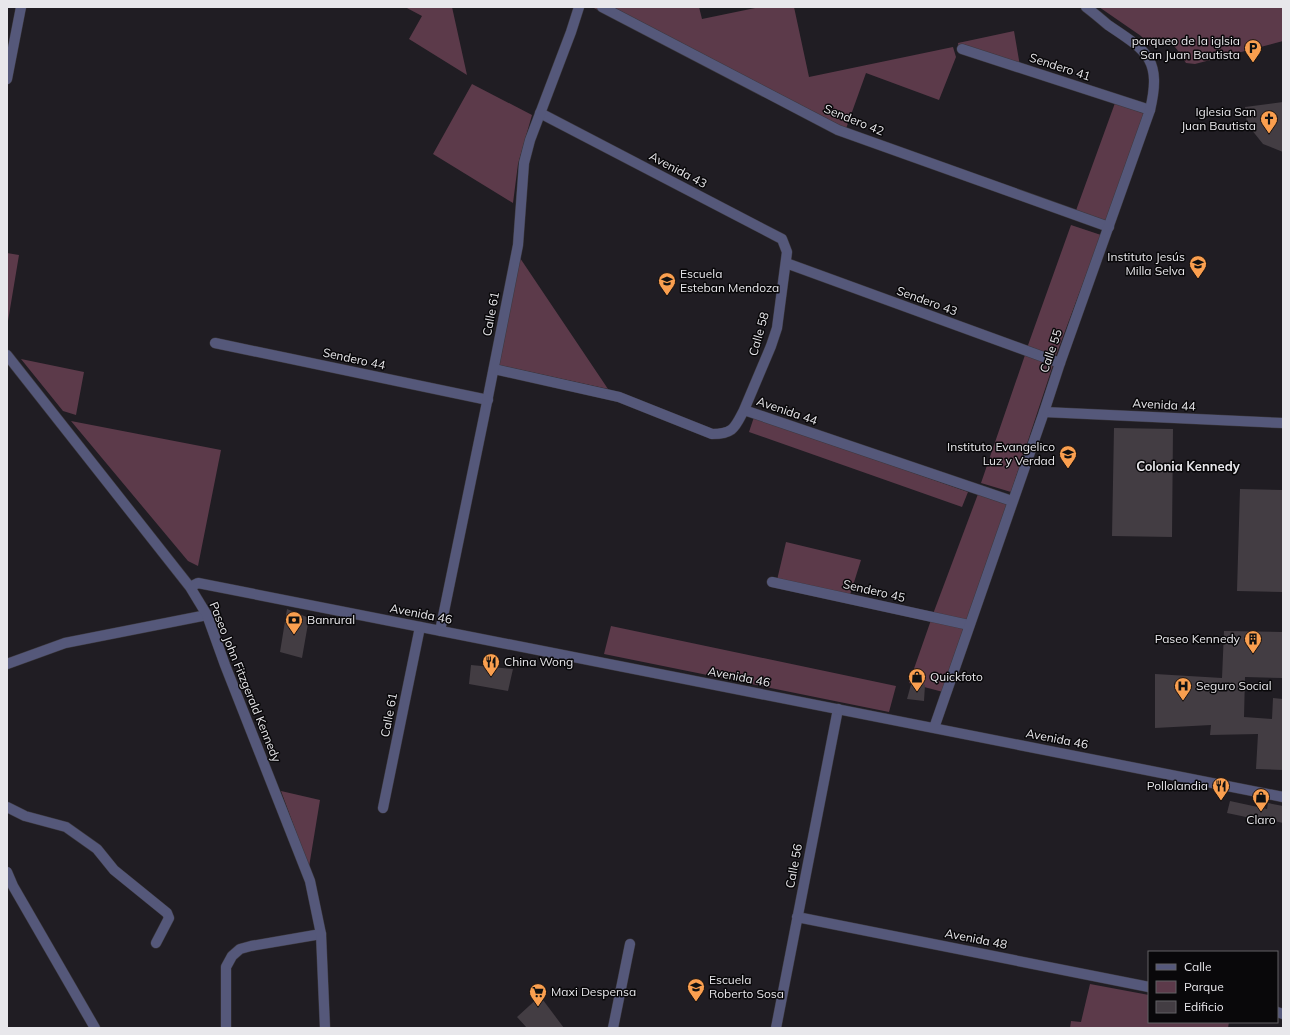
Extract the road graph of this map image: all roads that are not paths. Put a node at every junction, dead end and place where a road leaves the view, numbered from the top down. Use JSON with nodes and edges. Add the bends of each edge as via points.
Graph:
{"nodes":[{"id":1,"x":21,"y":7,"type":"edge"},
{"id":2,"x":579,"y":7,"type":"edge"},
{"id":3,"x":602,"y":7,"type":"edge"},
{"id":4,"x":1086,"y":7,"type":"edge"},
{"id":5,"x":962,"y":49,"type":"dead end"},
{"id":6,"x":7,"y":79,"type":"edge"},
{"id":7,"x":1150,"y":110,"type":"junction"},
{"id":8,"x":540,"y":113,"type":"junction"},
{"id":9,"x":1109,"y":227,"type":"junction"},
{"id":10,"x":786,"y":263,"type":"junction"},
{"id":11,"x":215,"y":343,"type":"dead end"},
{"id":12,"x":7,"y":355,"type":"edge"},
{"id":13,"x":1060,"y":363,"type":"junction"},
{"id":14,"x":494,"y":369,"type":"junction"},
{"id":15,"x":488,"y":400,"type":"junction"},
{"id":16,"x":744,"y":410,"type":"junction"},
{"id":17,"x":1044,"y":412,"type":"junction"},
{"id":18,"x":1283,"y":423,"type":"edge"},
{"id":19,"x":1012,"y":501,"type":"junction"},
{"id":20,"x":772,"y":582,"type":"dead end"},
{"id":21,"x":190,"y":587,"type":"junction"},
{"id":22,"x":207,"y":615,"type":"junction"},
{"id":23,"x":970,"y":625,"type":"junction"},
{"id":24,"x":420,"y":627,"type":"junction"},
{"id":25,"x":440,"y":631,"type":"junction"},
{"id":26,"x":7,"y":664,"type":"edge"},
{"id":27,"x":838,"y":709,"type":"junction"},
{"id":28,"x":934,"y":728,"type":"junction"},
{"id":29,"x":1283,"y":797,"type":"edge"},
{"id":30,"x":7,"y":807,"type":"edge"},
{"id":31,"x":383,"y":808,"type":"dead end"},
{"id":32,"x":7,"y":872,"type":"edge"},
{"id":33,"x":798,"y":917,"type":"junction"},
{"id":34,"x":321,"y":934,"type":"junction"},
{"id":35,"x":156,"y":943,"type":"dead end"},
{"id":36,"x":630,"y":944,"type":"dead end"},
{"id":37,"x":1148,"y":987,"type":"edge"},
{"id":38,"x":95,"y":1028,"type":"edge"},
{"id":39,"x":226,"y":1028,"type":"edge"},
{"id":40,"x":325,"y":1028,"type":"edge"},
{"id":41,"x":613,"y":1028,"type":"edge"},
{"id":42,"x":776,"y":1028,"type":"edge"}],
"edges":[{"from":1,"to":6,"type":"street"},
{"from":2,"to":8,"type":"street","name":"Calle 61"},
{"from":3,"to":9,"type":"street","name":"Sendero 42","via":[[838,130]]},
{"from":4,"to":7,"type":"street","name":"Calle 55","via":[[1135,42],[1146,53],[1154,77],[1154,94]]},
{"from":5,"to":7,"type":"street","name":"Sendero 41"},
{"from":7,"to":9,"type":"street","name":"Calle 55"},
{"from":8,"to":10,"type":"street","name":"Avenida 43","via":[[782,239],[787,252]]},
{"from":8,"to":14,"type":"street","name":"Calle 61","via":[[524,163],[518,245]]},
{"from":9,"to":13,"type":"street","name":"Calle 55"},
{"from":10,"to":13,"type":"street","name":"Sendero 43"},
{"from":10,"to":16,"type":"street","name":"Calle 58","via":[[772,346]]},
{"from":11,"to":15,"type":"street","name":"Sendero 44"},
{"from":12,"to":21,"type":"street","name":"Paseo John Fitzgerald Kennedy"},
{"from":13,"to":17,"type":"street","name":"Calle 55"},
{"from":14,"to":15,"type":"street","name":"Calle 61"},
{"from":14,"to":16,"type":"street","name":"Avenida 44","via":[[619,397],[712,434],[725,434],[736,426]]},
{"from":15,"to":25,"type":"street","name":"Calle 61"},
{"from":16,"to":19,"type":"street","name":"Avenida 44"},
{"from":17,"to":18,"type":"street","name":"Avenida 44"},
{"from":17,"to":19,"type":"street","name":"Calle 55"},
{"from":19,"to":23,"type":"street","name":"Calle 55"},
{"from":20,"to":23,"type":"street","name":"Sendero 45"},
{"from":21,"to":22,"type":"street","name":"Paseo John Fitzgerald Kennedy"},
{"from":21,"to":24,"type":"street","name":"Avenida 46","via":[[198,583]]},
{"from":22,"to":26,"type":"street","via":[[65,643]]},
{"from":22,"to":34,"type":"street","name":"Paseo John Fitzgerald Kennedy","via":[[224,665],[310,881]]},
{"from":23,"to":28,"type":"street","name":"Calle 55"},
{"from":24,"to":25,"type":"street","name":"Avenida 46"},
{"from":24,"to":31,"type":"street","name":"Calle 61"},
{"from":25,"to":27,"type":"street","name":"Avenida 46"},
{"from":27,"to":28,"type":"street","name":"Avenida 46"},
{"from":27,"to":33,"type":"street","name":"Calle 56"},
{"from":28,"to":29,"type":"street","name":"Avenida 46"},
{"from":30,"to":35,"type":"street","via":[[25,816],[66,827],[97,849],[114,870],[167,913],[169,918]]},
{"from":32,"to":38,"type":"street"},
{"from":33,"to":37,"type":"street","name":"Avenida 48"},
{"from":33,"to":42,"type":"street","name":"Calle 56"},
{"from":34,"to":39,"type":"street","via":[[251,946],[240,949],[232,956],[226,967]]},
{"from":34,"to":40,"type":"street","name":"Paseo John Fitzgerald Kennedy"},
{"from":36,"to":41,"type":"street"}]}
